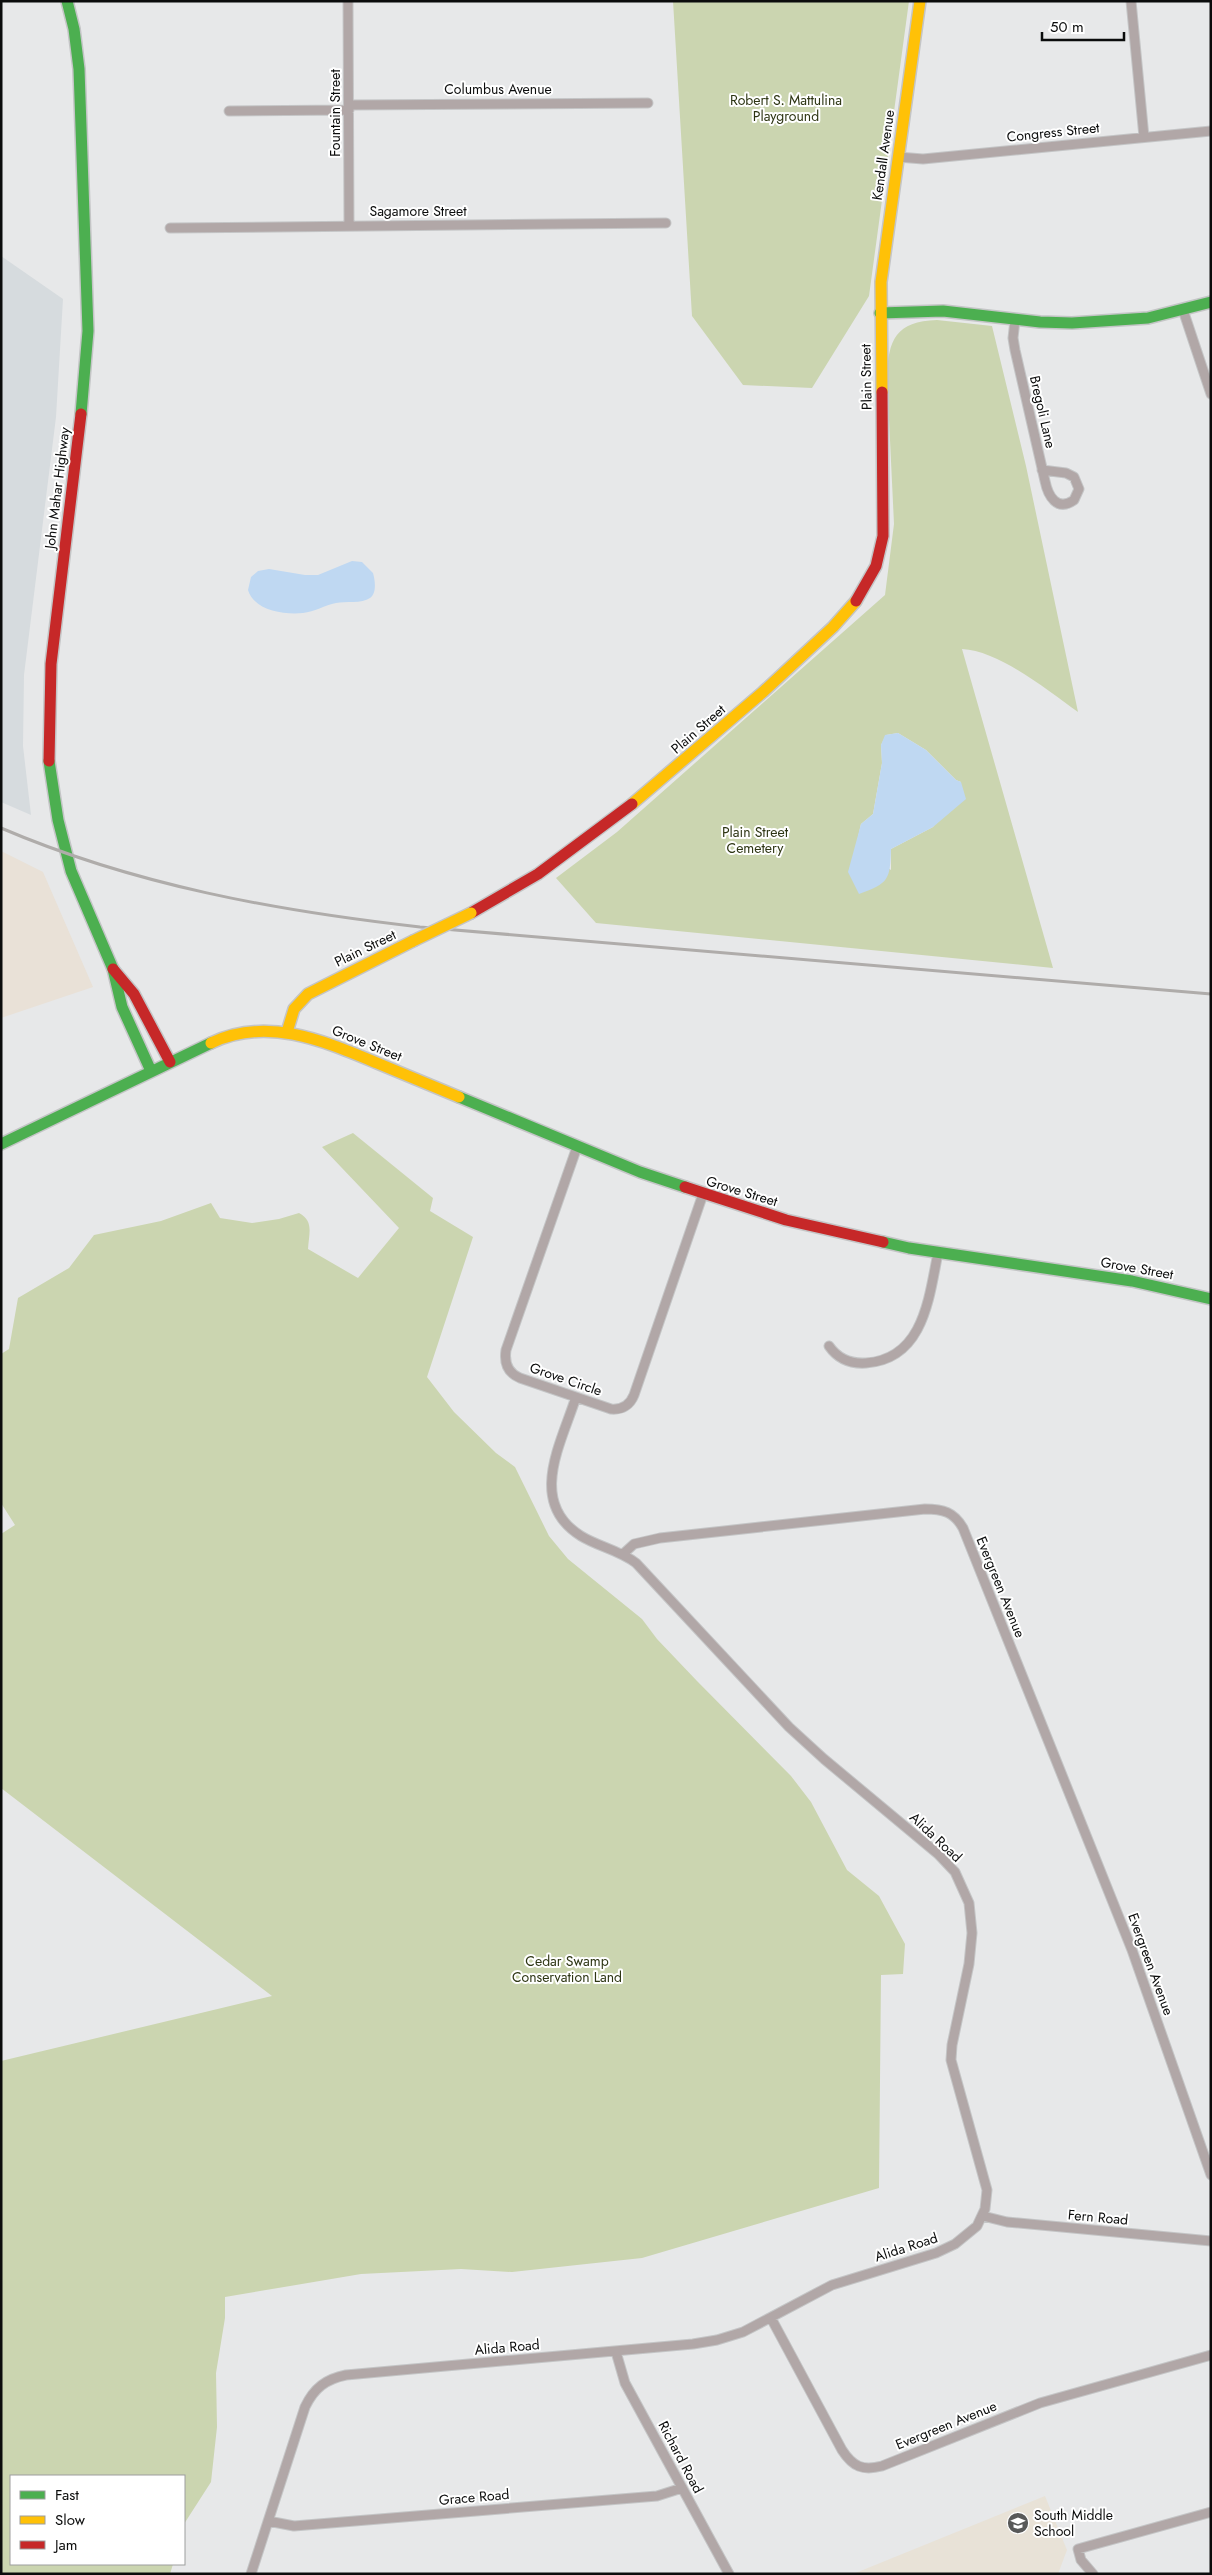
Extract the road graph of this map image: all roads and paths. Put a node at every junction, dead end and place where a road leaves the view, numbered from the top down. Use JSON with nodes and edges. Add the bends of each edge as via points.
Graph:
{"nodes":[{"id":1,"x":67,"y":1,"type":"edge"},
{"id":2,"x":348,"y":1,"type":"edge"},
{"id":3,"x":920,"y":1,"type":"edge"},
{"id":4,"x":1131,"y":1,"type":"edge"},
{"id":5,"x":648,"y":103,"type":"dead end"},
{"id":6,"x":349,"y":107,"type":"junction"},
{"id":7,"x":229,"y":111,"type":"dead end"},
{"id":8,"x":1211,"y":131,"type":"edge"},
{"id":9,"x":1144,"y":137,"type":"junction"},
{"id":10,"x":898,"y":157,"type":"junction"},
{"id":11,"x":666,"y":223,"type":"dead end"},
{"id":12,"x":350,"y":225,"type":"junction"},
{"id":13,"x":170,"y":228,"type":"dead end"},
{"id":14,"x":1211,"y":302,"type":"edge"},
{"id":15,"x":1182,"y":310,"type":"junction"},
{"id":16,"x":880,"y":313,"type":"junction"},
{"id":17,"x":1015,"y":320,"type":"junction"},
{"id":18,"x":1211,"y":394,"type":"edge"},
{"id":19,"x":1042,"y":470,"type":"junction"},
{"id":20,"x":112,"y":969,"type":"junction"},
{"id":21,"x":287,"y":1032,"type":"junction"},
{"id":22,"x":170,"y":1062,"type":"junction"},
{"id":23,"x":151,"y":1071,"type":"junction"},
{"id":24,"x":1,"y":1144,"type":"edge"},
{"id":25,"x":577,"y":1146,"type":"junction"},
{"id":26,"x":703,"y":1194,"type":"junction"},
{"id":27,"x":938,"y":1253,"type":"junction"},
{"id":28,"x":1211,"y":1298,"type":"edge"},
{"id":29,"x":829,"y":1346,"type":"dead end"},
{"id":30,"x":576,"y":1397,"type":"junction"},
{"id":31,"x":623,"y":1554,"type":"junction"},
{"id":32,"x":1211,"y":2175,"type":"edge"},
{"id":33,"x":983,"y":2216,"type":"junction"},
{"id":34,"x":1211,"y":2241,"type":"edge"},
{"id":35,"x":771,"y":2318,"type":"junction"},
{"id":36,"x":616,"y":2352,"type":"junction"},
{"id":37,"x":1211,"y":2355,"type":"edge"},
{"id":38,"x":682,"y":2488,"type":"junction"},
{"id":39,"x":1211,"y":2512,"type":"edge"},
{"id":40,"x":268,"y":2522,"type":"junction"},
{"id":41,"x":251,"y":2574,"type":"edge"},
{"id":42,"x":728,"y":2574,"type":"edge"},
{"id":43,"x":1093,"y":2574,"type":"edge"}],
"edges":[{"from":1,"to":20,"type":"street","name":"John Mahar Highway","via":[[79,69],[88,331],[84,392],[51,664],[48,731],[56,812],[71,872]]},
{"from":2,"to":6,"type":"street","name":"Fountain Street"},
{"from":3,"to":10,"type":"street","name":"Kendall Avenue"},
{"from":4,"to":9,"type":"street"},
{"from":5,"to":6,"type":"street","name":"Columbus Avenue"},
{"from":6,"to":7,"type":"street","name":"Columbus Avenue"},
{"from":6,"to":12,"type":"street","name":"Fountain Street"},
{"from":8,"to":9,"type":"street","name":"Congress Street"},
{"from":9,"to":10,"type":"street","name":"Congress Street","via":[[923,159]]},
{"from":10,"to":16,"type":"street","name":"Kendall Avenue","via":[[883,264]]},
{"from":11,"to":12,"type":"street","name":"Sagamore Street"},
{"from":12,"to":13,"type":"street","name":"Sagamore Street"},
{"from":14,"to":15,"type":"street"},
{"from":15,"to":17,"type":"street","via":[[1116,321],[1050,323]]},
{"from":15,"to":18,"type":"street"},
{"from":16,"to":17,"type":"street","via":[[943,311]]},
{"from":16,"to":21,"type":"street","name":"Plain Street","bridge":true,"via":[[883,542],[874,574],[860,598],[833,628],[762,693],[646,792],[542,872],[498,899],[308,994],[294,1008]]},
{"from":17,"to":19,"type":"street","name":"Bregoli Lane","via":[[1014,344]]},
{"from":19,"to":19,"type":"street","name":"Bregoli Lane","via":[[1050,497],[1061,504],[1075,498],[1077,482],[1069,474]]},
{"from":20,"to":22,"type":"street","name":"John Mahar Highway","via":[[134,994]]},
{"from":20,"to":23,"type":"street","name":"John Mahar Highway","via":[[120,1001]]},
{"from":21,"to":22,"type":"street","via":[[229,1036]]},
{"from":21,"to":25,"type":"street","name":"Grove Street","via":[[333,1045]]},
{"from":22,"to":23,"type":"street"},
{"from":23,"to":24,"type":"street"},
{"from":25,"to":26,"type":"street","name":"Grove Street"},
{"from":25,"to":30,"type":"street","name":"Grove Circle","via":[[505,1356],[509,1370],[516,1376]]},
{"from":26,"to":27,"type":"street","name":"Grove Street","via":[[826,1230]]},
{"from":26,"to":30,"type":"street","name":"Grove Circle","via":[[632,1399],[616,1409]]},
{"from":27,"to":28,"type":"street","name":"Grove Street","via":[[1124,1280]]},
{"from":27,"to":29,"type":"street","via":[[924,1317],[916,1334],[905,1346],[885,1359],[863,1363],[842,1359]]},
{"from":30,"to":31,"type":"street","via":[[551,1479],[554,1505],[563,1522],[579,1535]]},
{"from":31,"to":32,"type":"street","name":"Evergreen Avenue","via":[[634,1544],[655,1539],[925,1508],[942,1509],[955,1516],[963,1528],[1132,1950]]},
{"from":31,"to":33,"type":"street","name":"Alida Road","via":[[645,1572],[789,1727],[938,1854],[959,1879],[969,1903],[972,1933],[967,1980],[951,2060],[985,2183],[987,2197]]},
{"from":33,"to":34,"type":"street","name":"Fern Road","via":[[1007,2222]]},
{"from":33,"to":35,"type":"street","name":"Alida Road","via":[[972,2230],[949,2248],[832,2285]]},
{"from":35,"to":36,"type":"street","name":"Alida Road","via":[[743,2332],[712,2341]]},
{"from":35,"to":37,"type":"street","name":"Evergreen Avenue","via":[[839,2445],[850,2461],[864,2469],[882,2466],[1040,2402]]},
{"from":36,"to":38,"type":"street","name":"Richard Road","via":[[626,2383]]},
{"from":36,"to":40,"type":"street","name":"Alida Road","via":[[346,2375],[329,2380],[315,2390],[305,2406]]},
{"from":38,"to":40,"type":"street","name":"Grace Road","via":[[657,2496],[287,2526]]},
{"from":38,"to":42,"type":"street","name":"Richard Road"},
{"from":39,"to":43,"type":"street","via":[[1078,2549],[1081,2560]]},
{"from":40,"to":41,"type":"street","name":"Alida Road"}]}
